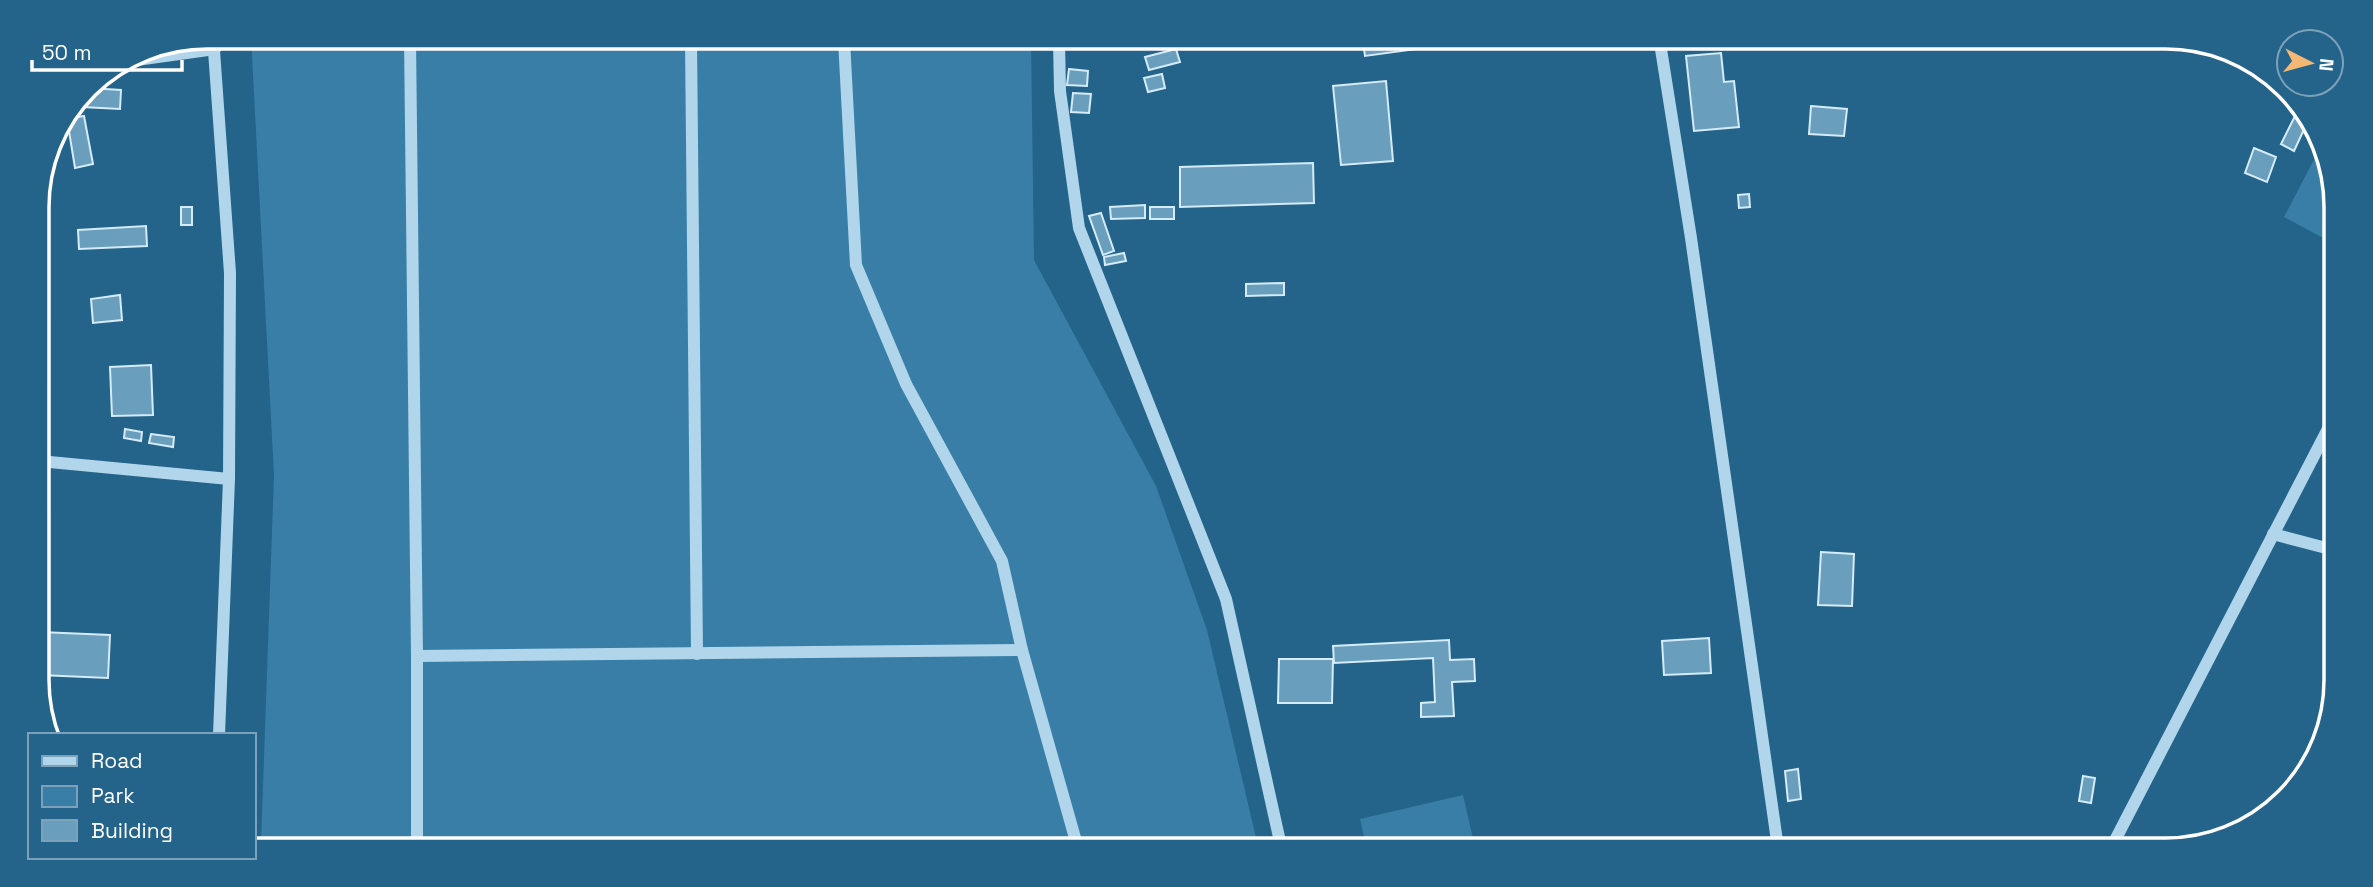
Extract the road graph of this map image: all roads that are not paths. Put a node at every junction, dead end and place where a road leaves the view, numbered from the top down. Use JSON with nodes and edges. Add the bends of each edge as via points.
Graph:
{"nodes":[{"id":1,"x":214,"y":49,"type":"edge"},
{"id":2,"x":410,"y":49,"type":"edge"},
{"id":3,"x":691,"y":49,"type":"edge"},
{"id":4,"x":844,"y":49,"type":"edge"},
{"id":5,"x":1059,"y":49,"type":"edge"},
{"id":6,"x":1661,"y":49,"type":"edge"},
{"id":7,"x":2324,"y":436,"type":"edge"},
{"id":8,"x":49,"y":462,"type":"edge"},
{"id":9,"x":229,"y":479,"type":"junction"},
{"id":10,"x":2273,"y":534,"type":"junction"},
{"id":11,"x":2324,"y":547,"type":"edge"},
{"id":12,"x":1022,"y":650,"type":"junction"},
{"id":13,"x":697,"y":654,"type":"junction"},
{"id":14,"x":417,"y":656,"type":"junction"},
{"id":15,"x":219,"y":733,"type":"edge"},
{"id":16,"x":417,"y":838,"type":"edge"},
{"id":17,"x":1075,"y":838,"type":"edge"},
{"id":18,"x":1279,"y":838,"type":"edge"},
{"id":19,"x":1777,"y":838,"type":"edge"},
{"id":20,"x":2116,"y":838,"type":"edge"}],
"edges":[{"from":1,"to":9,"type":"street","via":[[230,273]]},
{"from":2,"to":14,"type":"street"},
{"from":3,"to":13,"type":"street"},
{"from":4,"to":12,"type":"street","via":[[856,265],[906,384],[1002,561]]},
{"from":5,"to":18,"type":"street","via":[[1059,91],[1079,228],[1226,599]]},
{"from":6,"to":19,"type":"street"},
{"from":7,"to":10,"type":"street"},
{"from":8,"to":9,"type":"street"},
{"from":9,"to":15,"type":"street"},
{"from":10,"to":11,"type":"street"},
{"from":10,"to":20,"type":"street"},
{"from":12,"to":13,"type":"street"},
{"from":12,"to":17,"type":"street"},
{"from":13,"to":14,"type":"street"},
{"from":14,"to":16,"type":"street"}]}
